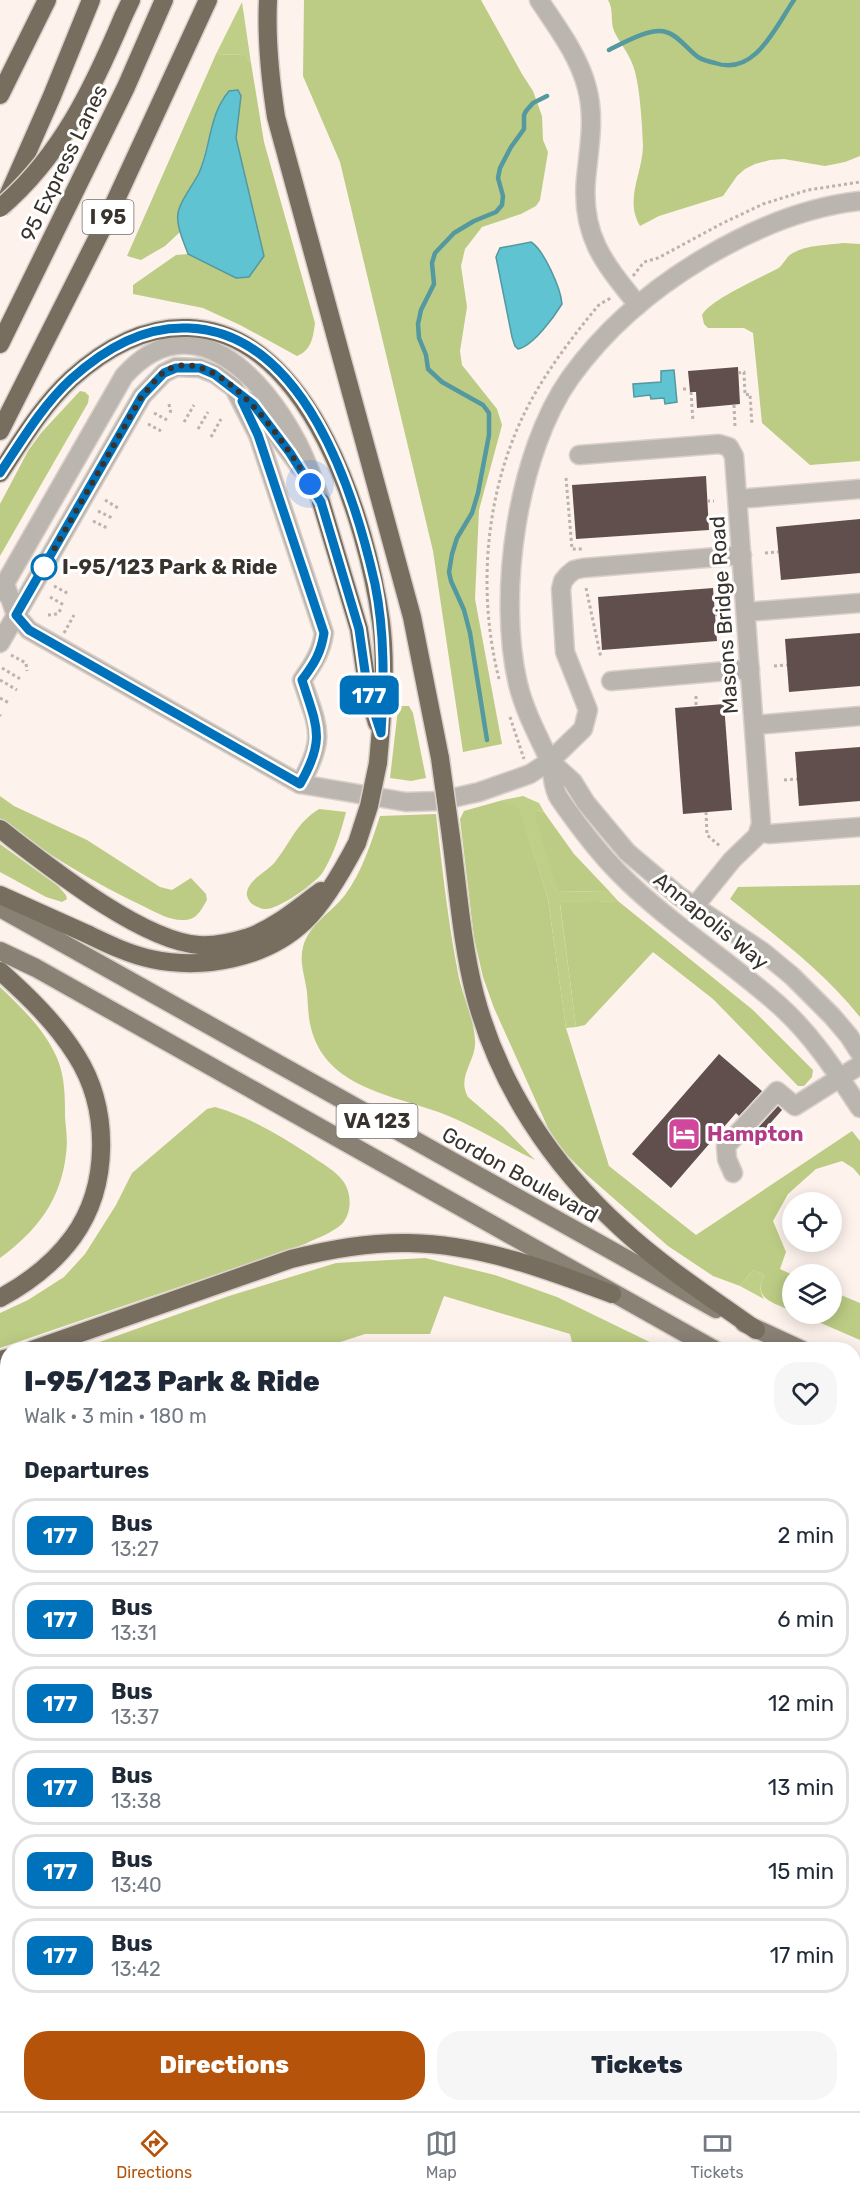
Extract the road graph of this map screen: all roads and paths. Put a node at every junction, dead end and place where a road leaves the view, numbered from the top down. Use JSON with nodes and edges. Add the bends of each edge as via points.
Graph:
{"nodes":[{"id":1,"x":48,"y":0,"type":"edge"},
{"id":2,"x":91,"y":0,"type":"edge"},
{"id":3,"x":164,"y":0,"type":"edge"},
{"id":4,"x":208,"y":0,"type":"edge"},
{"id":5,"x":268,"y":0,"type":"edge"},
{"id":6,"x":539,"y":0,"type":"edge"},
{"id":7,"x":127,"y":8,"type":"edge"},
{"id":8,"x":0,"y":95,"type":"edge"},
{"id":9,"x":860,"y":201,"type":"edge"},
{"id":10,"x":0,"y":208,"type":"edge"},
{"id":11,"x":0,"y":213,"type":"edge"},
{"id":12,"x":644,"y":262,"type":"dead end"},
{"id":13,"x":638,"y":272,"type":"dead end"},
{"id":14,"x":607,"y":302,"type":"dead end"},
{"id":15,"x":638,"y":305,"type":"junction"},
{"id":16,"x":597,"y":306,"type":"dead end"},
{"id":17,"x":0,"y":344,"type":"edge"},
{"id":18,"x":738,"y":373,"type":"dead end"},
{"id":19,"x":234,"y":388,"type":"junction"},
{"id":20,"x":683,"y":389,"type":"dead end"},
{"id":21,"x":169,"y":404,"type":"dead end"},
{"id":22,"x":194,"y":405,"type":"dead end"},
{"id":23,"x":734,"y":405,"type":"dead end"},
{"id":24,"x":208,"y":412,"type":"dead end"},
{"id":25,"x":154,"y":413,"type":"dead end"},
{"id":26,"x":171,"y":414,"type":"dead end"},
{"id":27,"x":221,"y":419,"type":"dead end"},
{"id":28,"x":167,"y":420,"type":"dead end"},
{"id":29,"x":184,"y":422,"type":"dead end"},
{"id":30,"x":693,"y":422,"type":"dead end"},
{"id":31,"x":148,"y":424,"type":"dead end"},
{"id":32,"x":752,"y":425,"type":"dead end"},
{"id":33,"x":735,"y":426,"type":"dead end"},
{"id":34,"x":198,"y":429,"type":"dead end"},
{"id":35,"x":0,"y":431,"type":"edge"},
{"id":36,"x":161,"y":431,"type":"dead end"},
{"id":37,"x":211,"y":437,"type":"dead end"},
{"id":38,"x":579,"y":455,"type":"dead end"},
{"id":39,"x":0,"y":473,"type":"edge"},
{"id":40,"x":566,"y":478,"type":"dead end"},
{"id":41,"x":860,"y":489,"type":"edge"},
{"id":42,"x":738,"y":499,"type":"junction"},
{"id":43,"x":105,"y":500,"type":"dead end"},
{"id":44,"x":707,"y":501,"type":"dead end"},
{"id":45,"x":714,"y":501,"type":"dead end"},
{"id":46,"x":321,"y":502,"type":"junction"},
{"id":47,"x":118,"y":508,"type":"dead end"},
{"id":48,"x":98,"y":511,"type":"dead end"},
{"id":49,"x":574,"y":512,"type":"dead end"},
{"id":50,"x":569,"y":513,"type":"junction"},
{"id":51,"x":112,"y":518,"type":"dead end"},
{"id":52,"x":93,"y":521,"type":"dead end"},
{"id":53,"x":106,"y":528,"type":"dead end"},
{"id":54,"x":582,"y":549,"type":"dead end"},
{"id":55,"x":778,"y":552,"type":"dead end"},
{"id":56,"x":765,"y":553,"type":"dead end"},
{"id":57,"x":742,"y":555,"type":"junction"},
{"id":58,"x":54,"y":586,"type":"dead end"},
{"id":59,"x":2,"y":588,"type":"edge"},
{"id":60,"x":586,"y":588,"type":"dead end"},
{"id":61,"x":69,"y":594,"type":"dead end"},
{"id":62,"x":50,"y":597,"type":"dead end"},
{"id":63,"x":860,"y":603,"type":"edge"},
{"id":64,"x":746,"y":612,"type":"junction"},
{"id":65,"x":723,"y":614,"type":"dead end"},
{"id":66,"x":16,"y":615,"type":"junction"},
{"id":67,"x":48,"y":615,"type":"dead end"},
{"id":68,"x":74,"y":615,"type":"dead end"},
{"id":69,"x":715,"y":615,"type":"dead end"},
{"id":70,"x":600,"y":624,"type":"dead end"},
{"id":71,"x":594,"y":625,"type":"junction"},
{"id":72,"x":63,"y":634,"type":"dead end"},
{"id":73,"x":5,"y":648,"type":"edge"},
{"id":74,"x":601,"y":658,"type":"dead end"},
{"id":75,"x":787,"y":665,"type":"dead end"},
{"id":76,"x":774,"y":666,"type":"dead end"},
{"id":77,"x":2,"y":668,"type":"dead end"},
{"id":78,"x":750,"y":669,"type":"junction"},
{"id":79,"x":27,"y":671,"type":"dead end"},
{"id":80,"x":0,"y":680,"type":"edge"},
{"id":81,"x":22,"y":680,"type":"dead end"},
{"id":82,"x":611,"y":681,"type":"dead end"},
{"id":83,"x":17,"y":690,"type":"dead end"},
{"id":84,"x":696,"y":696,"type":"dead end"},
{"id":85,"x":0,"y":698,"type":"edge"},
{"id":86,"x":9,"y":703,"type":"dead end"},
{"id":87,"x":696,"y":706,"type":"dead end"},
{"id":88,"x":860,"y":716,"type":"edge"},
{"id":89,"x":755,"y":725,"type":"junction"},
{"id":90,"x":381,"y":733,"type":"junction"},
{"id":91,"x":550,"y":760,"type":"junction"},
{"id":92,"x":797,"y":779,"type":"dead end"},
{"id":93,"x":783,"y":780,"type":"dead end"},
{"id":94,"x":300,"y":784,"type":"junction"},
{"id":95,"x":706,"y":812,"type":"dead end"},
{"id":96,"x":860,"y":827,"type":"edge"},
{"id":97,"x":0,"y":829,"type":"edge"},
{"id":98,"x":759,"y":832,"type":"junction"},
{"id":99,"x":720,"y":847,"type":"dead end"},
{"id":100,"x":337,"y":879,"type":"junction"},
{"id":101,"x":0,"y":895,"type":"edge"},
{"id":102,"x":694,"y":907,"type":"junction"},
{"id":103,"x":0,"y":908,"type":"edge"},
{"id":104,"x":0,"y":951,"type":"edge"},
{"id":105,"x":0,"y":970,"type":"edge"},
{"id":106,"x":860,"y":1053,"type":"edge"},
{"id":107,"x":860,"y":1065,"type":"edge"},
{"id":108,"x":840,"y":1078,"type":"junction"},
{"id":109,"x":860,"y":1108,"type":"edge"},
{"id":110,"x":733,"y":1173,"type":"dead end"},
{"id":111,"x":612,"y":1294,"type":"junction"},
{"id":112,"x":0,"y":1298,"type":"edge"},
{"id":113,"x":756,"y":1330,"type":"junction"},
{"id":114,"x":55,"y":1342,"type":"edge"},
{"id":115,"x":700,"y":1342,"type":"edge"},
{"id":116,"x":784,"y":1342,"type":"edge"}],
"edges":[{"from":1,"to":8,"type":"highway"},
{"from":2,"to":11,"type":"highway"},
{"from":3,"to":17,"type":"highway","name":"95 Express Lanes","via":[[126,87]]},
{"from":4,"to":35,"type":"highway","number":"I 95","via":[[107,219]]},
{"from":5,"to":113,"type":"highway","bridge":true,"via":[[269,71],[276,117],[412,617],[440,758],[466,956],[489,1038],[530,1122],[573,1180],[621,1229]]},
{"from":6,"to":15,"type":"street","via":[[572,52],[587,88],[591,136],[586,199],[594,242],[607,266]]},
{"from":7,"to":10,"type":"highway","bridge":true,"via":[[82,108],[38,168]]},
{"from":9,"to":15,"type":"street","name":"Annapolis Way","via":[[795,216],[756,230],[697,262]]},
{"from":12,"to":13,"type":"path"},
{"from":14,"to":16,"type":"path"},
{"from":15,"to":91,"type":"street","name":"Annapolis Way","via":[[589,352],[558,396],[531,460],[514,537],[511,617],[518,682]]},
{"from":18,"to":32,"type":"path","via":[[744,372],[745,394],[750,394]]},
{"from":19,"to":46,"type":"street","via":[[271,427]]},
{"from":19,"to":66,"type":"street","via":[[200,368],[176,368],[164,373],[142,396]]},
{"from":19,"to":94,"type":"street","via":[[258,435],[324,633],[316,660],[302,680],[318,738],[313,761]]},
{"from":20,"to":30,"type":"path","via":[[690,391]]},
{"from":21,"to":26,"type":"path"},
{"from":22,"to":29,"type":"path"},
{"from":23,"to":33,"type":"path"},
{"from":24,"to":34,"type":"path"},
{"from":25,"to":28,"type":"path"},
{"from":27,"to":37,"type":"path"},
{"from":31,"to":36,"type":"path"},
{"from":38,"to":42,"type":"street","name":"Masons Bridge Road","via":[[726,445],[734,456]]},
{"from":39,"to":90,"type":"highway","via":[[47,405],[70,380],[118,345],[172,327],[196,328],[238,339],[256,351],[277,368],[310,411],[354,511],[375,586],[381,625]]},
{"from":40,"to":50,"type":"path"},
{"from":41,"to":42,"type":"street"},
{"from":42,"to":57,"type":"street","name":"Masons Bridge Road"},
{"from":43,"to":47,"type":"path"},
{"from":44,"to":45,"type":"path"},
{"from":46,"to":59,"type":"street","via":[[296,441],[255,381],[207,347],[172,345],[153,352],[124,376]]},
{"from":46,"to":90,"type":"highway","via":[[359,629],[368,693]]},
{"from":48,"to":51,"type":"path"},
{"from":49,"to":50,"type":"path"},
{"from":50,"to":54,"type":"path","via":[[572,549]]},
{"from":52,"to":53,"type":"path"},
{"from":55,"to":56,"type":"path"},
{"from":57,"to":64,"type":"street","name":"Masons Bridge Road"},
{"from":57,"to":91,"type":"street","via":[[583,568],[568,575],[561,590],[564,643],[588,714],[580,734]]},
{"from":58,"to":61,"type":"path"},
{"from":59,"to":66,"type":"street"},
{"from":60,"to":71,"type":"path"},
{"from":62,"to":67,"type":"path","via":[[63,606],[57,614]]},
{"from":63,"to":64,"type":"street"},
{"from":64,"to":78,"type":"street","name":"Masons Bridge Road"},
{"from":65,"to":69,"type":"path"},
{"from":66,"to":73,"type":"street"},
{"from":66,"to":94,"type":"street","via":[[29,630]]},
{"from":68,"to":72,"type":"path"},
{"from":70,"to":71,"type":"path"},
{"from":71,"to":74,"type":"path"},
{"from":73,"to":79,"type":"path","via":[[26,663]]},
{"from":75,"to":76,"type":"path"},
{"from":77,"to":81,"type":"path"},
{"from":78,"to":82,"type":"street"},
{"from":78,"to":89,"type":"street","name":"Masons Bridge Road"},
{"from":80,"to":83,"type":"path"},
{"from":84,"to":87,"type":"path"},
{"from":85,"to":86,"type":"path"},
{"from":88,"to":89,"type":"street"},
{"from":89,"to":98,"type":"street","name":"Masons Bridge Road","via":[[762,818]]},
{"from":90,"to":100,"type":"highway","bridge":true,"via":[[369,806],[357,843]]},
{"from":91,"to":94,"type":"street","via":[[523,778],[439,801],[406,802]]},
{"from":91,"to":102,"type":"street","name":"Annapolis Way","via":[[573,782],[627,852]]},
{"from":91,"to":108,"type":"street","name":"Annapolis Way","via":[[555,793],[592,845],[665,914],[781,1008],[808,1035]]},
{"from":92,"to":93,"type":"path"},
{"from":95,"to":99,"type":"path","via":[[707,835]]},
{"from":96,"to":98,"type":"street"},
{"from":97,"to":100,"type":"highway","via":[[133,922],[163,936],[199,945],[230,942],[273,926]]},
{"from":98,"to":102,"type":"street"},
{"from":100,"to":101,"type":"highway","via":[[305,921],[287,935],[245,955],[195,964],[150,959],[125,951]]},
{"from":102,"to":106,"type":"street","name":"Annapolis Way","via":[[792,976],[832,1016]]},
{"from":103,"to":113,"type":"main road","name":"Gordon Boulevard","number":"VA 123"},
{"from":104,"to":111,"type":"main road","number":"VA 123"},
{"from":105,"to":112,"type":"highway","via":[[32,1000],[77,1056],[94,1097],[101,1146],[94,1194],[78,1229],[51,1263]]},
{"from":107,"to":108,"type":"street"},
{"from":108,"to":109,"type":"street","name":"Annapolis Way"},
{"from":108,"to":110,"type":"street","via":[[795,1106],[777,1090],[726,1146]]},
{"from":111,"to":114,"type":"highway","via":[[502,1257],[409,1242],[372,1244],[291,1259]]},
{"from":111,"to":115,"type":"main road","number":"VA 123"},
{"from":113,"to":116,"type":"main road","name":"Gordon Boulevard","number":"VA 123"}]}
